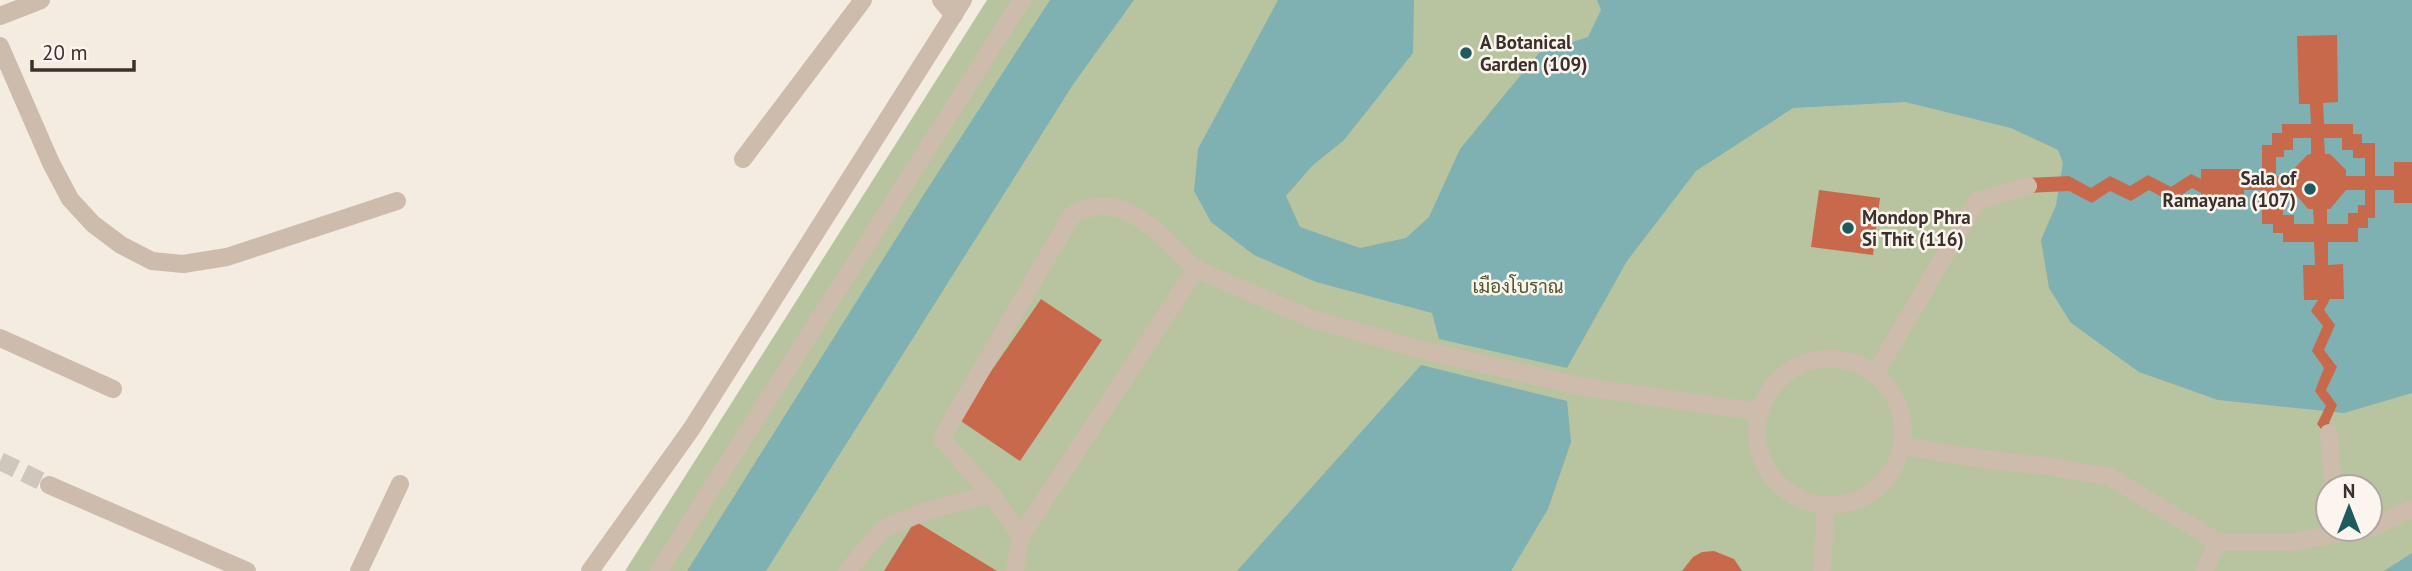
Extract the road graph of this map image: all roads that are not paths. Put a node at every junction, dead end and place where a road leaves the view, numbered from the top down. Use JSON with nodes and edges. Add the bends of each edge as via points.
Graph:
{"nodes":[{"id":1,"x":41,"y":0,"type":"edge"},
{"id":2,"x":863,"y":0,"type":"edge"},
{"id":3,"x":941,"y":0,"type":"edge"},
{"id":4,"x":1022,"y":0,"type":"edge"},
{"id":5,"x":959,"y":8,"type":"edge"},
{"id":6,"x":0,"y":16,"type":"edge"},
{"id":7,"x":0,"y":46,"type":"edge"},
{"id":8,"x":743,"y":159,"type":"dead end"},
{"id":9,"x":2028,"y":186,"type":"dead end"},
{"id":10,"x":397,"y":201,"type":"dead end"},
{"id":11,"x":1196,"y":269,"type":"junction"},
{"id":12,"x":0,"y":338,"type":"edge"},
{"id":13,"x":1875,"y":374,"type":"junction"},
{"id":14,"x":113,"y":389,"type":"dead end"},
{"id":15,"x":1758,"y":412,"type":"junction"},
{"id":16,"x":2329,"y":433,"type":"dead end"},
{"id":17,"x":1903,"y":446,"type":"junction"},
{"id":18,"x":2332,"y":473,"type":"edge"},
{"id":19,"x":400,"y":484,"type":"dead end"},
{"id":20,"x":49,"y":485,"type":"tunnel mouth"},
{"id":21,"x":991,"y":494,"type":"junction"},
{"id":22,"x":1826,"y":506,"type":"junction"},
{"id":23,"x":2412,"y":509,"type":"edge"},
{"id":24,"x":2384,"y":522,"type":"edge"},
{"id":25,"x":1021,"y":536,"type":"junction"},
{"id":26,"x":2314,"y":537,"type":"edge"},
{"id":27,"x":2218,"y":542,"type":"junction"},
{"id":28,"x":247,"y":571,"type":"edge"},
{"id":29,"x":359,"y":571,"type":"edge"},
{"id":30,"x":590,"y":571,"type":"edge"},
{"id":31,"x":659,"y":571,"type":"edge"},
{"id":32,"x":847,"y":571,"type":"edge"},
{"id":33,"x":1015,"y":571,"type":"edge"},
{"id":34,"x":1822,"y":571,"type":"edge"},
{"id":35,"x":2204,"y":571,"type":"edge"}],
"edges":[{"from":1,"to":6,"type":"lane"},
{"from":2,"to":8,"type":"lane"},
{"from":3,"to":5,"type":"lane"},
{"from":4,"to":31,"type":"lane"},
{"from":5,"to":30,"type":"lane","via":[[692,428]]},
{"from":7,"to":10,"type":"lane","via":[[70,199],[102,231],[152,261],[183,264],[228,257]]},
{"from":9,"to":13,"type":"lane","via":[[1977,201]]},
{"from":11,"to":15,"type":"lane","via":[[1309,318],[1418,349],[1584,387]]},
{"from":11,"to":21,"type":"lane","via":[[1132,213],[1105,206],[1072,215],[945,432],[943,440]]},
{"from":11,"to":25,"type":"lane"},
{"from":12,"to":14,"type":"lane"},
{"from":13,"to":15,"type":"lane","via":[[1853,362],[1827,359],[1796,367],[1776,382]]},
{"from":13,"to":17,"type":"lane","via":[[1893,393],[1902,414]]},
{"from":15,"to":22,"type":"lane","via":[[1761,460],[1775,482],[1801,500]]},
{"from":16,"to":18,"type":"lane"},
{"from":17,"to":22,"type":"lane","via":[[1887,480],[1863,499]]},
{"from":17,"to":27,"type":"lane","via":[[2110,477]]},
{"from":19,"to":29,"type":"lane"},
{"from":20,"to":28,"type":"lane"},
{"from":21,"to":25,"type":"lane"},
{"from":21,"to":32,"type":"lane","via":[[924,512],[883,529]]},
{"from":22,"to":34,"type":"lane"},
{"from":23,"to":24,"type":"lane"},
{"from":25,"to":33,"type":"lane"},
{"from":26,"to":27,"type":"lane","via":[[2294,542]]},
{"from":27,"to":35,"type":"lane"}]}
